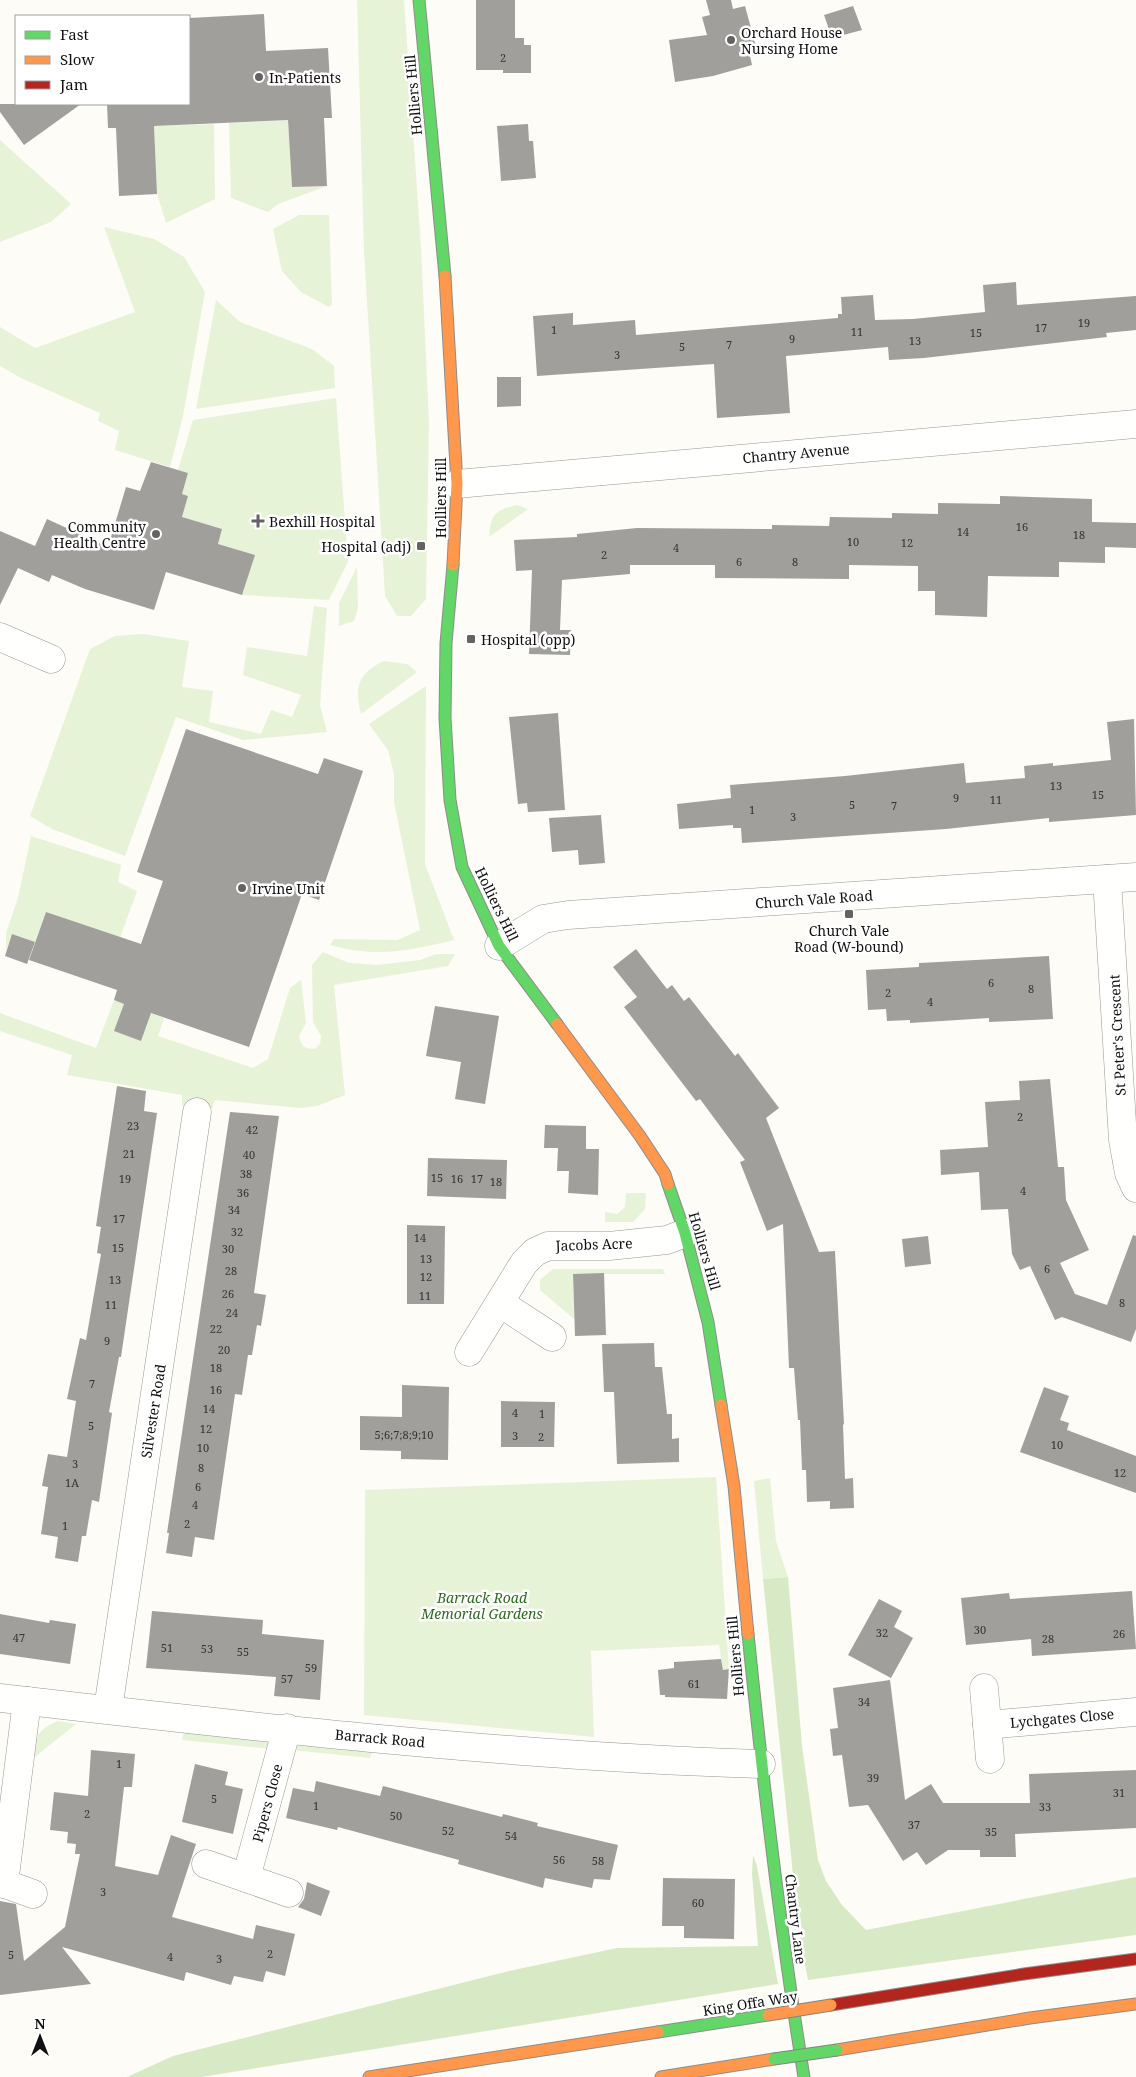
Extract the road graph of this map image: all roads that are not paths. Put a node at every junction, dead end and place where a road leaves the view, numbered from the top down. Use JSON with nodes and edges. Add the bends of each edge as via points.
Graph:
{"nodes":[{"id":1,"x":419,"y":0,"type":"edge"},
{"id":2,"x":1136,"y":424,"type":"edge"},
{"id":3,"x":457,"y":484,"type":"junction"},
{"id":4,"x":0,"y":637,"type":"edge"},
{"id":5,"x":50,"y":659,"type":"dead end"},
{"id":6,"x":1136,"y":877,"type":"edge"},
{"id":7,"x":1108,"y":879,"type":"junction"},
{"id":8,"x":499,"y":946,"type":"junction"},
{"id":9,"x":197,"y":1112,"type":"dead end"},
{"id":10,"x":1136,"y":1188,"type":"edge"},
{"id":11,"x":685,"y":1233,"type":"junction"},
{"id":12,"x":500,"y":1303,"type":"junction"},
{"id":13,"x":552,"y":1337,"type":"dead end"},
{"id":14,"x":469,"y":1352,"type":"dead end"},
{"id":15,"x":984,"y":1688,"type":"dead end"},
{"id":16,"x":0,"y":1698,"type":"edge"},
{"id":17,"x":27,"y":1701,"type":"junction"},
{"id":18,"x":108,"y":1709,"type":"junction"},
{"id":19,"x":1136,"y":1712,"type":"edge"},
{"id":20,"x":988,"y":1725,"type":"junction"},
{"id":21,"x":287,"y":1728,"type":"junction"},
{"id":22,"x":990,"y":1759,"type":"dead end"},
{"id":23,"x":761,"y":1764,"type":"junction"},
{"id":24,"x":206,"y":1864,"type":"dead end"},
{"id":25,"x":246,"y":1878,"type":"junction"},
{"id":26,"x":2,"y":1883,"type":"edge"},
{"id":27,"x":289,"y":1893,"type":"dead end"},
{"id":28,"x":33,"y":1894,"type":"dead end"},
{"id":29,"x":1136,"y":1959,"type":"edge"},
{"id":30,"x":1136,"y":2004,"type":"edge"},
{"id":31,"x":369,"y":2077,"type":"edge"},
{"id":32,"x":661,"y":2077,"type":"edge"},
{"id":33,"x":804,"y":2077,"type":"edge"}],
"edges":[{"from":1,"to":3,"type":"main road","name":"Holliers Hill","via":[[444,263]]},
{"from":2,"to":3,"type":"street","name":"Chantry Avenue"},
{"from":3,"to":8,"type":"main road","name":"Holliers Hill","via":[[446,643],[450,800],[462,867]]},
{"from":4,"to":5,"type":"street"},
{"from":6,"to":7,"type":"street","name":"Church Vale Road"},
{"from":7,"to":8,"type":"street","name":"Church Vale Road","via":[[568,914],[542,919]]},
{"from":7,"to":10,"type":"street","name":"St Peter's Crescent","via":[[1123,1140],[1129,1173]]},
{"from":8,"to":11,"type":"main road","name":"Holliers Hill","via":[[660,1166]]},
{"from":9,"to":18,"type":"street","name":"Silvester Road"},
{"from":11,"to":12,"type":"street","name":"Jacobs Acre","via":[[667,1240],[609,1246],[548,1246],[535,1252],[524,1263]]},
{"from":11,"to":23,"type":"main road","name":"Holliers Hill","via":[[708,1322],[734,1486]]},
{"from":12,"to":13,"type":"street"},
{"from":12,"to":14,"type":"street","name":"Jacobs Acre"},
{"from":15,"to":20,"type":"street"},
{"from":16,"to":17,"type":"street","name":"Barrack Road"},
{"from":17,"to":18,"type":"street","name":"Barrack Road"},
{"from":17,"to":26,"type":"street"},
{"from":18,"to":21,"type":"street","name":"Barrack Road"},
{"from":19,"to":20,"type":"street","name":"Lychgates Close"},
{"from":20,"to":22,"type":"street"},
{"from":21,"to":23,"type":"street","name":"Barrack Road","via":[[637,1760]]},
{"from":21,"to":25,"type":"street","name":"Pipers Close"},
{"from":23,"to":33,"type":"main road","name":"Chantry Lane"},
{"from":24,"to":25,"type":"street"},
{"from":25,"to":27,"type":"street"},
{"from":26,"to":28,"type":"street"},
{"from":29,"to":31,"type":"main road","name":"King Offa Way","bridge":true},
{"from":30,"to":32,"type":"main road","bridge":true}]}
